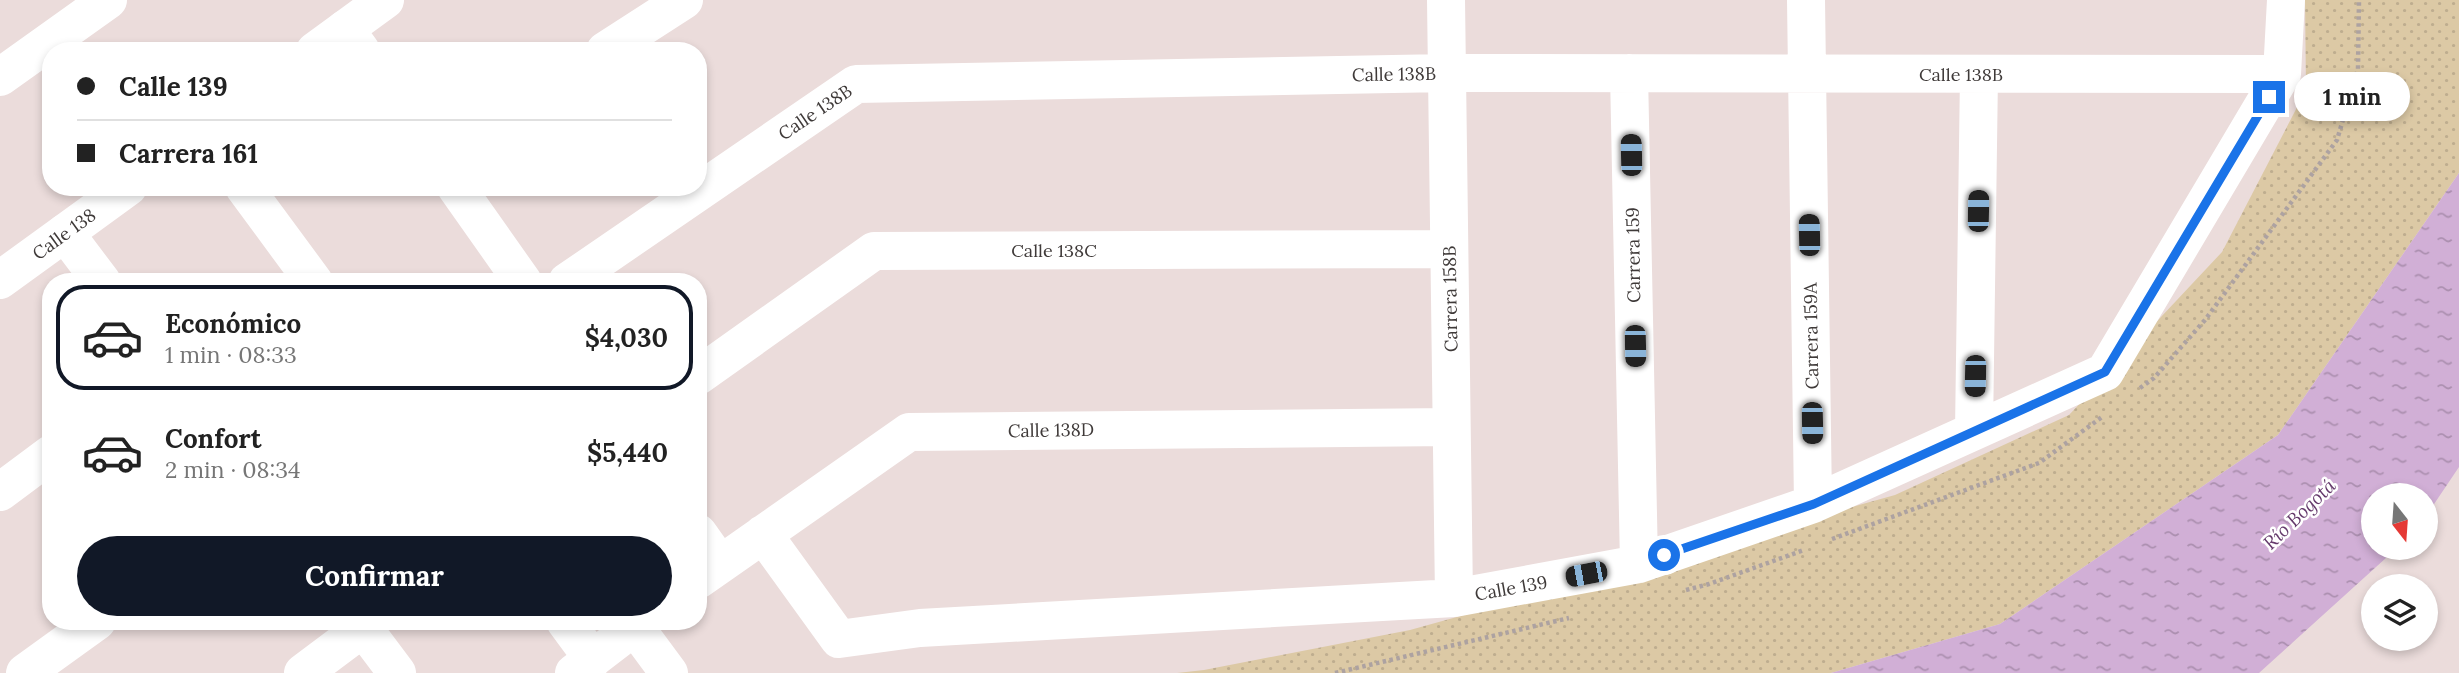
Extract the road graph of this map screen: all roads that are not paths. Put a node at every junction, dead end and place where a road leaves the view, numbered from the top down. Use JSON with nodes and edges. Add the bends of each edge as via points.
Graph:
{"nodes":[{"id":1,"x":107,"y":0,"type":"edge"},
{"id":2,"x":385,"y":0,"type":"edge"},
{"id":3,"x":684,"y":0,"type":"edge"},
{"id":4,"x":1446,"y":0,"type":"edge"},
{"id":5,"x":1806,"y":0,"type":"edge"},
{"id":6,"x":2286,"y":0,"type":"edge"},
{"id":7,"x":49,"y":42,"type":"edge"},
{"id":8,"x":341,"y":42,"type":"edge"},
{"id":9,"x":619,"y":42,"type":"edge"},
{"id":10,"x":42,"y":47,"type":"edge"},
{"id":11,"x":1447,"y":73,"type":"junction"},
{"id":12,"x":1629,"y":73,"type":"junction"},
{"id":13,"x":1806,"y":73,"type":"junction"},
{"id":14,"x":1979,"y":74,"type":"junction"},
{"id":15,"x":2282,"y":74,"type":"junction"},
{"id":16,"x":0,"y":77,"type":"edge"},
{"id":17,"x":707,"y":186,"type":"edge"},
{"id":18,"x":116,"y":196,"type":"edge"},
{"id":19,"x":251,"y":196,"type":"edge"},
{"id":20,"x":462,"y":196,"type":"edge"},
{"id":21,"x":693,"y":196,"type":"edge"},
{"id":22,"x":65,"y":233,"type":"junction"},
{"id":23,"x":1449,"y":249,"type":"junction"},
{"id":24,"x":95,"y":273,"type":"edge"},
{"id":25,"x":307,"y":273,"type":"edge"},
{"id":26,"x":517,"y":273,"type":"edge"},
{"id":27,"x":580,"y":273,"type":"edge"},
{"id":28,"x":0,"y":280,"type":"edge"},
{"id":29,"x":707,"y":370,"type":"edge"},
{"id":30,"x":1451,"y":427,"type":"junction"},
{"id":31,"x":1974,"y":431,"type":"junction"},
{"id":32,"x":42,"y":461,"type":"edge"},
{"id":33,"x":0,"y":492,"type":"edge"},
{"id":34,"x":1814,"y":504,"type":"junction"},
{"id":35,"x":763,"y":534,"type":"junction"},
{"id":36,"x":1639,"y":564,"type":"junction"},
{"id":37,"x":709,"y":572,"type":"edge"},
{"id":38,"x":1454,"y":598,"type":"junction"},
{"id":39,"x":85,"y":630,"type":"edge"},
{"id":40,"x":354,"y":630,"type":"edge"},
{"id":41,"x":364,"y":630,"type":"edge"},
{"id":42,"x":569,"y":630,"type":"edge"},
{"id":43,"x":631,"y":630,"type":"edge"},
{"id":44,"x":643,"y":630,"type":"edge"},
{"id":45,"x":583,"y":666,"type":"edge"},
{"id":46,"x":25,"y":673,"type":"edge"},
{"id":47,"x":303,"y":673,"type":"edge"},
{"id":48,"x":397,"y":673,"type":"edge"},
{"id":49,"x":669,"y":673,"type":"edge"}],
"edges":[{"from":1,"to":7,"type":"street"},
{"from":2,"to":8,"type":"street"},
{"from":3,"to":9,"type":"street"},
{"from":4,"to":11,"type":"street","name":"Carrera 158B"},
{"from":5,"to":13,"type":"street","name":"Carrera 159A"},
{"from":6,"to":15,"type":"street"},
{"from":10,"to":16,"type":"street"},
{"from":11,"to":12,"type":"street","name":"Calle 138B"},
{"from":11,"to":17,"type":"street","name":"Calle 138B","via":[[856,84]]},
{"from":11,"to":23,"type":"street","name":"Carrera 158B"},
{"from":12,"to":13,"type":"street","name":"Calle 138B"},
{"from":12,"to":36,"type":"street","name":"Carrera 159"},
{"from":13,"to":14,"type":"street","name":"Calle 138B"},
{"from":13,"to":34,"type":"street","name":"Carrera 159A"},
{"from":14,"to":15,"type":"street","name":"Calle 138B"},
{"from":14,"to":31,"type":"street"},
{"from":15,"to":31,"type":"street","name":"Calle 139","via":[[2105,372]]},
{"from":18,"to":22,"type":"street","name":"Calle 138"},
{"from":19,"to":25,"type":"street"},
{"from":20,"to":26,"type":"street"},
{"from":21,"to":27,"type":"street","name":"Calle 138B"},
{"from":22,"to":24,"type":"street"},
{"from":22,"to":28,"type":"street","name":"Calle 138"},
{"from":23,"to":29,"type":"street","name":"Calle 138C","via":[[874,251]]},
{"from":23,"to":30,"type":"street","name":"Carrera 158B"},
{"from":30,"to":35,"type":"street","name":"Calle 138D","via":[[909,432]]},
{"from":30,"to":38,"type":"street","name":"Carrera 158B"},
{"from":31,"to":34,"type":"street","name":"Calle 139"},
{"from":32,"to":33,"type":"street"},
{"from":34,"to":36,"type":"street","name":"Calle 139"},
{"from":35,"to":37,"type":"street","name":"Calle 138D"},
{"from":35,"to":38,"type":"street","name":"Calle 139","via":[[839,639],[920,628]]},
{"from":36,"to":38,"type":"street","name":"Calle 139"},
{"from":39,"to":46,"type":"street"},
{"from":40,"to":47,"type":"street"},
{"from":41,"to":48,"type":"street"},
{"from":42,"to":45,"type":"street"},
{"from":43,"to":45,"type":"street"},
{"from":44,"to":49,"type":"street"}]}
